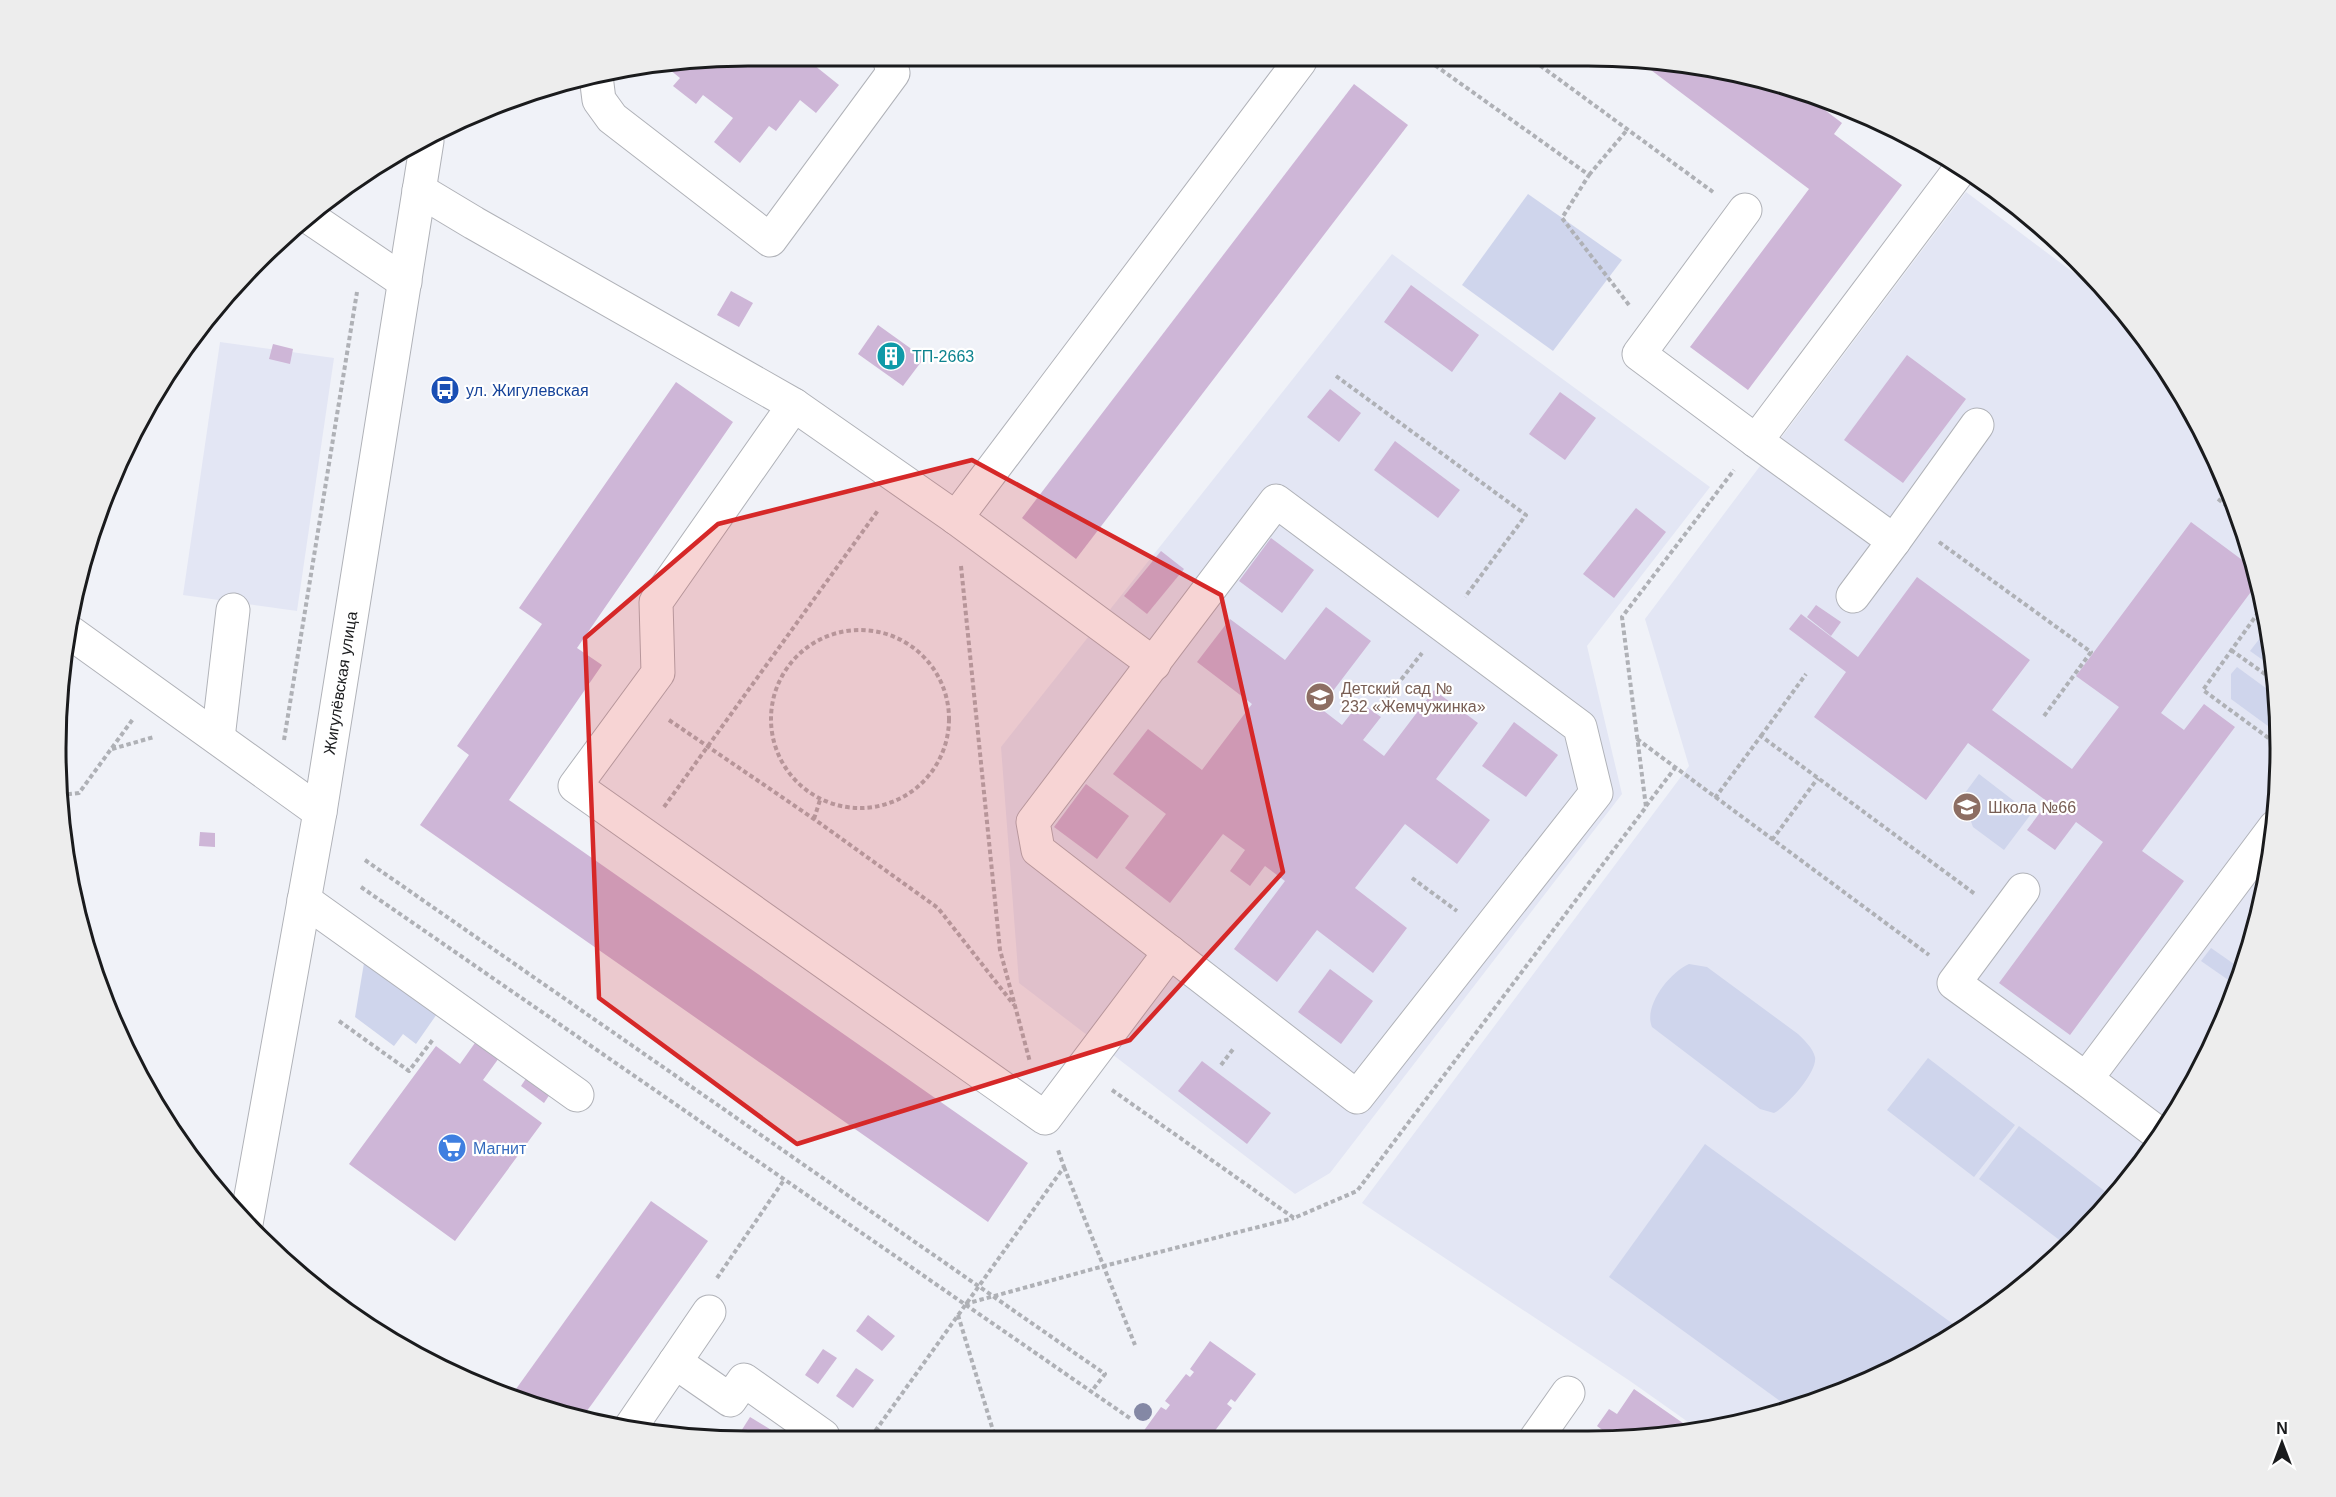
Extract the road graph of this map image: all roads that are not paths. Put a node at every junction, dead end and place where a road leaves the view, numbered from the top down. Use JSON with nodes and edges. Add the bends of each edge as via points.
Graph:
{"nodes":[{"id":1,"x":891,"y":66,"type":"edge"},
{"id":2,"x":1297,"y":66,"type":"edge"},
{"id":3,"x":597,"y":83,"type":"edge"},
{"id":4,"x":426,"y":147,"type":"edge"},
{"id":5,"x":1956,"y":174,"type":"edge"},
{"id":6,"x":419,"y":190,"type":"junction"},
{"id":7,"x":1744,"y":212,"type":"road end"},
{"id":8,"x":315,"y":221,"type":"edge"},
{"id":9,"x":405,"y":282,"type":"junction"},
{"id":10,"x":794,"y":405,"type":"junction"},
{"id":11,"x":1977,"y":425,"type":"dead end"},
{"id":12,"x":1756,"y":441,"type":"junction"},
{"id":13,"x":956,"y":519,"type":"junction"},
{"id":14,"x":1902,"y":530,"type":"junction"},
{"id":15,"x":1853,"y":596,"type":"dead end"},
{"id":16,"x":233,"y":610,"type":"dead end"},
{"id":17,"x":76,"y":636,"type":"edge"},
{"id":18,"x":1154,"y":664,"type":"junction"},
{"id":19,"x":218,"y":738,"type":"junction"},
{"id":20,"x":320,"y":812,"type":"junction"},
{"id":21,"x":2263,"y":843,"type":"edge"},
{"id":22,"x":304,"y":900,"type":"junction"},
{"id":23,"x":2013,"y":902,"type":"road end"},
{"id":24,"x":1170,"y":952,"type":"junction"},
{"id":25,"x":2086,"y":1079,"type":"junction"},
{"id":26,"x":577,"y":1095,"type":"dead end"},
{"id":27,"x":2154,"y":1129,"type":"edge"},
{"id":28,"x":248,"y":1212,"type":"edge"},
{"id":29,"x":709,"y":1312,"type":"dead end"},
{"id":30,"x":675,"y":1362,"type":"junction"},
{"id":31,"x":1568,"y":1393,"type":"dead end"},
{"id":32,"x":635,"y":1421,"type":"edge"},
{"id":33,"x":816,"y":1431,"type":"edge"},
{"id":34,"x":1541,"y":1431,"type":"edge"}],
"edges":[{"from":1,"to":3,"type":"street","via":[[893,73],[770,240],[612,118],[599,100]]},
{"from":2,"to":13,"type":"street"},
{"from":4,"to":6,"type":"street","name":"Жигулёвская улица"},
{"from":5,"to":12,"type":"street"},
{"from":6,"to":9,"type":"street","name":"Жигулёвская улица"},
{"from":6,"to":10,"type":"street"},
{"from":7,"to":12,"type":"street","via":[[1639,354]]},
{"from":8,"to":9,"type":"street"},
{"from":9,"to":20,"type":"street","name":"Жигулёвская улица"},
{"from":10,"to":13,"type":"street"},
{"from":10,"to":24,"type":"street","via":[[656,602],[658,673],[575,786],[1046,1118]]},
{"from":11,"to":14,"type":"street"},
{"from":12,"to":14,"type":"street"},
{"from":13,"to":18,"type":"street"},
{"from":14,"to":15,"type":"street"},
{"from":16,"to":19,"type":"street"},
{"from":17,"to":19,"type":"street"},
{"from":18,"to":24,"type":"street","via":[[1033,822],[1038,850]]},
{"from":18,"to":24,"type":"street","via":[[1276,501],[1580,727],[1596,793],[1357,1097]]},
{"from":19,"to":20,"type":"street"},
{"from":20,"to":22,"type":"street","name":"Жигулёвская улица"},
{"from":21,"to":25,"type":"street"},
{"from":22,"to":26,"type":"street"},
{"from":22,"to":28,"type":"street","name":"Жигулёвская улица"},
{"from":23,"to":25,"type":"street","via":[[1954,983]]},
{"from":25,"to":27,"type":"street"},
{"from":29,"to":30,"type":"street"},
{"from":30,"to":32,"type":"street"},
{"from":30,"to":33,"type":"street","via":[[730,1400],[744,1380]]},
{"from":31,"to":34,"type":"street"}]}
